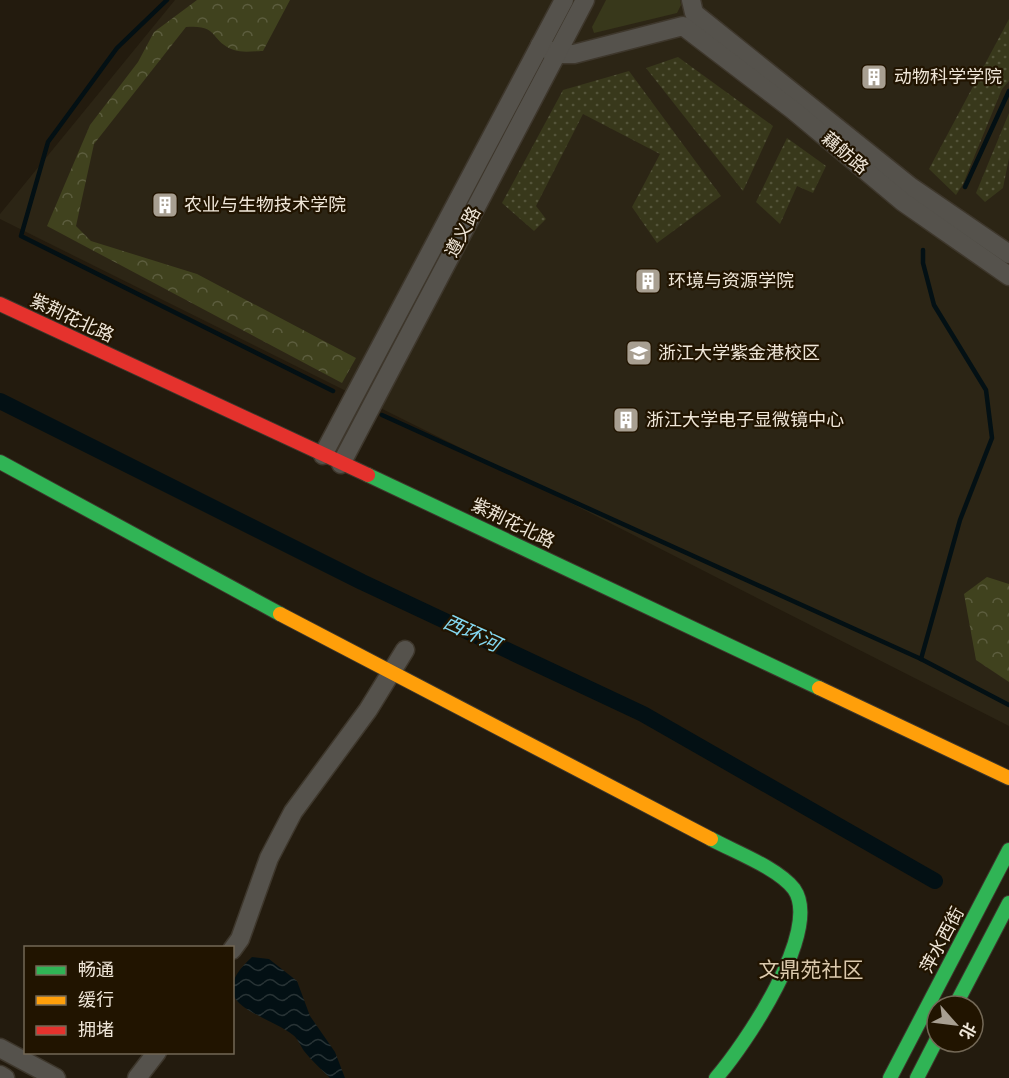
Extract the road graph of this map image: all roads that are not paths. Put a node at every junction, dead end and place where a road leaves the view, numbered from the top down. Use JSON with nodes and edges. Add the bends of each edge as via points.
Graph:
{"nodes":[{"id":1,"x":564,"y":0,"type":"edge"},
{"id":2,"x":585,"y":0,"type":"edge"},
{"id":3,"x":689,"y":13,"type":"edge"},
{"id":4,"x":540,"y":45,"type":"junction"},
{"id":5,"x":556,"y":54,"type":"junction"},
{"id":6,"x":1009,"y":254,"type":"edge"},
{"id":7,"x":1009,"y":276,"type":"edge"},
{"id":8,"x":0,"y":304,"type":"edge"},
{"id":9,"x":323,"y":455,"type":"junction"},
{"id":10,"x":0,"y":462,"type":"edge"},
{"id":11,"x":341,"y":464,"type":"junction"},
{"id":12,"x":405,"y":650,"type":"dead end"},
{"id":13,"x":391,"y":672,"type":"junction"},
{"id":14,"x":1009,"y":778,"type":"edge"},
{"id":15,"x":1009,"y":850,"type":"edge"},
{"id":16,"x":1009,"y":903,"type":"edge"},
{"id":17,"x":234,"y":947,"type":"edge"},
{"id":18,"x":961,"y":994,"type":"edge"},
{"id":19,"x":0,"y":1048,"type":"edge"},
{"id":20,"x":156,"y":1054,"type":"edge"},
{"id":21,"x":929,"y":1054,"type":"edge"},
{"id":22,"x":0,"y":1075,"type":"edge"},
{"id":23,"x":5,"y":1078,"type":"edge"},
{"id":24,"x":56,"y":1078,"type":"edge"},
{"id":25,"x":137,"y":1078,"type":"edge"},
{"id":26,"x":716,"y":1078,"type":"edge"},
{"id":27,"x":890,"y":1078,"type":"edge"},
{"id":28,"x":917,"y":1078,"type":"edge"}],
"edges":[{"from":1,"to":4,"type":"street","name":"遵义路"},
{"from":2,"to":5,"type":"street","name":"遵义路"},
{"from":3,"to":5,"type":"street","via":[[574,54]]},
{"from":3,"to":6,"type":"street","name":"藕舫路","via":[[911,187]]},
{"from":3,"to":7,"type":"street","name":"藕舫路","via":[[793,110],[903,202]]},
{"from":4,"to":5,"type":"street"},
{"from":4,"to":9,"type":"street","name":"遵义路"},
{"from":5,"to":11,"type":"street","name":"遵义路"},
{"from":8,"to":9,"type":"main road","name":"紫荆花北路"},
{"from":9,"to":11,"type":"main road","name":"紫荆花北路"},
{"from":10,"to":13,"type":"main road"},
{"from":11,"to":14,"type":"main road","name":"紫荆花北路"},
{"from":12,"to":13,"type":"street"},
{"from":13,"to":17,"type":"street","via":[[293,812],[269,858]]},
{"from":13,"to":26,"type":"main road","via":[[792,885],[800,901],[791,953],[766,1009]]},
{"from":15,"to":27,"type":"main road","name":"萍水西街"},
{"from":16,"to":18,"type":"main road"},
{"from":19,"to":24,"type":"street"},
{"from":20,"to":25,"type":"street"},
{"from":21,"to":28,"type":"main road"},
{"from":22,"to":23,"type":"street"}]}
